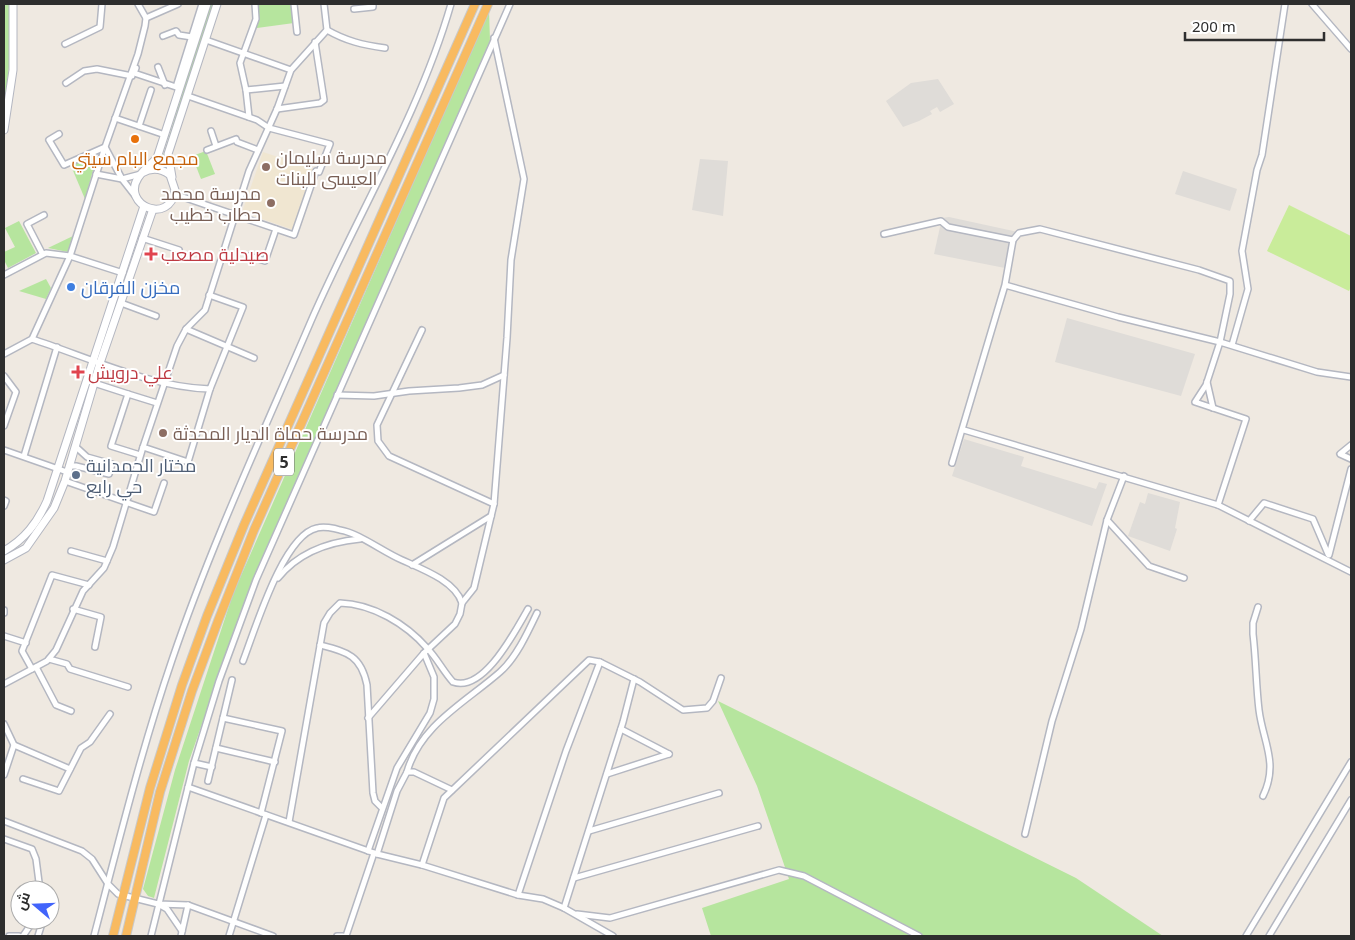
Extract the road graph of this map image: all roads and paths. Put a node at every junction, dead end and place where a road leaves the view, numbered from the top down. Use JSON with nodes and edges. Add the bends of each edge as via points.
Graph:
{"nodes":[{"id":1,"x":13,"y":4,"type":"edge"},
{"id":2,"x":102,"y":4,"type":"edge"},
{"id":3,"x":138,"y":4,"type":"edge"},
{"id":4,"x":178,"y":4,"type":"edge"},
{"id":5,"x":202,"y":4,"type":"edge"},
{"id":6,"x":207,"y":4,"type":"edge"},
{"id":7,"x":217,"y":4,"type":"edge"},
{"id":8,"x":255,"y":4,"type":"edge"},
{"id":9,"x":294,"y":4,"type":"edge"},
{"id":10,"x":324,"y":4,"type":"edge"},
{"id":11,"x":372,"y":4,"type":"edge"},
{"id":12,"x":451,"y":4,"type":"edge"},
{"id":13,"x":475,"y":4,"type":"edge"},
{"id":14,"x":488,"y":4,"type":"edge"},
{"id":15,"x":510,"y":4,"type":"edge"},
{"id":16,"x":1285,"y":4,"type":"edge"},
{"id":17,"x":1312,"y":4,"type":"edge"},
{"id":18,"x":354,"y":9,"type":"dead end"},
{"id":19,"x":146,"y":18,"type":"junction"},
{"id":20,"x":327,"y":30,"type":"junction"},
{"id":21,"x":298,"y":32,"type":"dead end"},
{"id":22,"x":163,"y":36,"type":"dead end"},
{"id":23,"x":192,"y":37,"type":"junction"},
{"id":24,"x":494,"y":38,"type":"junction"},
{"id":25,"x":206,"y":40,"type":"junction"},
{"id":26,"x":315,"y":42,"type":"junction"},
{"id":27,"x":65,"y":44,"type":"dead end"},
{"id":28,"x":385,"y":48,"type":"dead end"},
{"id":29,"x":140,"y":49,"type":"junction"},
{"id":30,"x":1351,"y":49,"type":"edge"},
{"id":31,"x":242,"y":52,"type":"junction"},
{"id":32,"x":158,"y":67,"type":"dead end"},
{"id":33,"x":291,"y":70,"type":"junction"},
{"id":34,"x":130,"y":75,"type":"junction"},
{"id":35,"x":66,"y":83,"type":"dead end"},
{"id":36,"x":165,"y":86,"type":"junction"},
{"id":37,"x":285,"y":86,"type":"junction"},
{"id":38,"x":151,"y":90,"type":"dead end"},
{"id":39,"x":246,"y":90,"type":"junction"},
{"id":40,"x":180,"y":93,"type":"junction"},
{"id":41,"x":188,"y":96,"type":"junction"},
{"id":42,"x":278,"y":109,"type":"junction"},
{"id":43,"x":5,"y":114,"type":"edge"},
{"id":44,"x":249,"y":117,"type":"junction"},
{"id":45,"x":115,"y":118,"type":"junction"},
{"id":46,"x":139,"y":126,"type":"junction"},
{"id":47,"x":269,"y":128,"type":"junction"},
{"id":48,"x":4,"y":130,"type":"edge"},
{"id":49,"x":211,"y":131,"type":"dead end"},
{"id":50,"x":59,"y":134,"type":"dead end"},
{"id":51,"x":165,"y":136,"type":"junction"},
{"id":52,"x":216,"y":146,"type":"junction"},
{"id":53,"x":105,"y":147,"type":"junction"},
{"id":54,"x":207,"y":150,"type":"dead end"},
{"id":55,"x":258,"y":150,"type":"junction"},
{"id":56,"x":142,"y":173,"type":"junction"},
{"id":57,"x":96,"y":174,"type":"junction"},
{"id":58,"x":122,"y":179,"type":"junction"},
{"id":59,"x":173,"y":180,"type":"junction"},
{"id":60,"x":174,"y":194,"type":"junction"},
{"id":61,"x":137,"y":199,"type":"junction"},
{"id":62,"x":144,"y":206,"type":"junction"},
{"id":63,"x":153,"y":209,"type":"junction"},
{"id":64,"x":44,"y":215,"type":"dead end"},
{"id":65,"x":236,"y":216,"type":"junction"},
{"id":66,"x":276,"y":229,"type":"junction"},
{"id":67,"x":884,"y":234,"type":"dead end"},
{"id":68,"x":142,"y":238,"type":"junction"},
{"id":69,"x":1013,"y":240,"type":"junction"},
{"id":70,"x":179,"y":250,"type":"dead end"},
{"id":71,"x":42,"y":254,"type":"junction"},
{"id":72,"x":70,"y":256,"type":"junction"},
{"id":73,"x":249,"y":256,"type":"dead end"},
{"id":74,"x":123,"y":273,"type":"junction"},
{"id":75,"x":4,"y":275,"type":"edge"},
{"id":76,"x":1005,"y":285,"type":"junction"},
{"id":77,"x":209,"y":295,"type":"junction"},
{"id":78,"x":121,"y":304,"type":"junction"},
{"id":79,"x":156,"y":316,"type":"dead end"},
{"id":80,"x":186,"y":329,"type":"junction"},
{"id":81,"x":422,"y":330,"type":"dead end"},
{"id":82,"x":32,"y":339,"type":"junction"},
{"id":83,"x":1220,"y":342,"type":"junction"},
{"id":84,"x":1232,"y":345,"type":"junction"},
{"id":85,"x":58,"y":347,"type":"junction"},
{"id":86,"x":225,"y":348,"type":"junction"},
{"id":87,"x":4,"y":354,"type":"edge"},
{"id":88,"x":254,"y":358,"type":"dead end"},
{"id":89,"x":97,"y":362,"type":"junction"},
{"id":90,"x":504,"y":375,"type":"junction"},
{"id":91,"x":4,"y":376,"type":"edge"},
{"id":92,"x":1351,"y":377,"type":"edge"},
{"id":93,"x":164,"y":382,"type":"junction"},
{"id":94,"x":1207,"y":382,"type":"junction"},
{"id":95,"x":94,"y":383,"type":"junction"},
{"id":96,"x":210,"y":389,"type":"junction"},
{"id":97,"x":128,"y":394,"type":"junction"},
{"id":98,"x":390,"y":394,"type":"junction"},
{"id":99,"x":337,"y":395,"type":"junction"},
{"id":100,"x":157,"y":403,"type":"junction"},
{"id":101,"x":1213,"y":408,"type":"junction"},
{"id":102,"x":5,"y":416,"type":"edge"},
{"id":103,"x":4,"y":426,"type":"edge"},
{"id":104,"x":964,"y":430,"type":"junction"},
{"id":105,"x":1351,"y":445,"type":"edge"},
{"id":106,"x":75,"y":446,"type":"junction"},
{"id":107,"x":143,"y":447,"type":"junction"},
{"id":108,"x":4,"y":450,"type":"edge"},
{"id":109,"x":140,"y":455,"type":"junction"},
{"id":110,"x":24,"y":456,"type":"junction"},
{"id":111,"x":1351,"y":459,"type":"edge"},
{"id":112,"x":952,"y":463,"type":"dead end"},
{"id":113,"x":68,"y":469,"type":"junction"},
{"id":114,"x":1351,"y":469,"type":"edge"},
{"id":115,"x":59,"y":470,"type":"junction"},
{"id":116,"x":1124,"y":476,"type":"junction"},
{"id":117,"x":65,"y":481,"type":"junction"},
{"id":118,"x":164,"y":483,"type":"dead end"},
{"id":119,"x":4,"y":500,"type":"edge"},
{"id":120,"x":127,"y":504,"type":"junction"},
{"id":121,"x":494,"y":504,"type":"junction"},
{"id":122,"x":1218,"y":505,"type":"junction"},
{"id":123,"x":4,"y":506,"type":"edge"},
{"id":124,"x":491,"y":516,"type":"junction"},
{"id":125,"x":1107,"y":520,"type":"junction"},
{"id":126,"x":1250,"y":521,"type":"junction"},
{"id":127,"x":361,"y":539,"type":"junction"},
{"id":128,"x":5,"y":549,"type":"edge"},
{"id":129,"x":71,"y":551,"type":"dead end"},
{"id":130,"x":1328,"y":554,"type":"junction"},
{"id":131,"x":4,"y":560,"type":"edge"},
{"id":132,"x":107,"y":561,"type":"junction"},
{"id":133,"x":1333,"y":562,"type":"junction"},
{"id":134,"x":412,"y":565,"type":"junction"},
{"id":135,"x":1351,"y":572,"type":"edge"},
{"id":136,"x":1184,"y":578,"type":"dead end"},
{"id":137,"x":88,"y":585,"type":"junction"},
{"id":138,"x":272,"y":587,"type":"junction"},
{"id":139,"x":462,"y":603,"type":"junction"},
{"id":140,"x":1258,"y":608,"type":"dead end"},
{"id":141,"x":73,"y":609,"type":"junction"},
{"id":142,"x":528,"y":609,"type":"dead end"},
{"id":143,"x":537,"y":613,"type":"dead end"},
{"id":144,"x":4,"y":636,"type":"edge"},
{"id":145,"x":26,"y":643,"type":"junction"},
{"id":146,"x":320,"y":645,"type":"junction"},
{"id":147,"x":95,"y":647,"type":"dead end"},
{"id":148,"x":428,"y":649,"type":"junction"},
{"id":149,"x":424,"y":653,"type":"junction"},
{"id":150,"x":49,"y":659,"type":"junction"},
{"id":151,"x":243,"y":661,"type":"dead end"},
{"id":152,"x":600,"y":662,"type":"junction"},
{"id":153,"x":34,"y":668,"type":"junction"},
{"id":154,"x":721,"y":678,"type":"dead end"},
{"id":155,"x":634,"y":679,"type":"junction"},
{"id":156,"x":232,"y":680,"type":"dead end"},
{"id":157,"x":4,"y":684,"type":"edge"},
{"id":158,"x":128,"y":687,"type":"dead end"},
{"id":159,"x":71,"y":711,"type":"dead end"},
{"id":160,"x":110,"y":714,"type":"dead end"},
{"id":161,"x":223,"y":718,"type":"junction"},
{"id":162,"x":368,"y":718,"type":"junction"},
{"id":163,"x":4,"y":724,"type":"edge"},
{"id":164,"x":621,"y":729,"type":"junction"},
{"id":165,"x":14,"y":745,"type":"junction"},
{"id":166,"x":216,"y":748,"type":"junction"},
{"id":167,"x":275,"y":762,"type":"junction"},
{"id":168,"x":1351,"y":762,"type":"edge"},
{"id":169,"x":194,"y":763,"type":"junction"},
{"id":170,"x":212,"y":767,"type":"junction"},
{"id":171,"x":70,"y":769,"type":"junction"},
{"id":172,"x":407,"y":772,"type":"junction"},
{"id":173,"x":607,"y":774,"type":"junction"},
{"id":174,"x":4,"y":775,"type":"edge"},
{"id":175,"x":23,"y":779,"type":"dead end"},
{"id":176,"x":208,"y":782,"type":"dead end"},
{"id":177,"x":188,"y":787,"type":"junction"},
{"id":178,"x":452,"y":790,"type":"junction"},
{"id":179,"x":719,"y":793,"type":"dead end"},
{"id":180,"x":1263,"y":796,"type":"dead end"},
{"id":181,"x":1351,"y":800,"type":"edge"},
{"id":182,"x":382,"y":808,"type":"junction"},
{"id":183,"x":264,"y":814,"type":"junction"},
{"id":184,"x":4,"y":820,"type":"edge"},
{"id":185,"x":289,"y":822,"type":"junction"},
{"id":186,"x":758,"y":826,"type":"dead end"},
{"id":187,"x":589,"y":831,"type":"junction"},
{"id":188,"x":1025,"y":834,"type":"dead end"},
{"id":189,"x":4,"y":839,"type":"edge"},
{"id":190,"x":373,"y":853,"type":"junction"},
{"id":191,"x":422,"y":865,"type":"junction"},
{"id":192,"x":574,"y":878,"type":"junction"},
{"id":193,"x":39,"y":880,"type":"edge"},
{"id":194,"x":108,"y":884,"type":"junction"},
{"id":195,"x":123,"y":895,"type":"junction"},
{"id":196,"x":518,"y":896,"type":"junction"},
{"id":197,"x":133,"y":897,"type":"junction"},
{"id":198,"x":158,"y":904,"type":"junction"},
{"id":199,"x":188,"y":905,"type":"junction"},
{"id":200,"x":564,"y":908,"type":"junction"},
{"id":201,"x":576,"y":914,"type":"junction"},
{"id":202,"x":233,"y":922,"type":"junction"},
{"id":203,"x":182,"y":934,"type":"edge"},
{"id":204,"x":9,"y":936,"type":"edge"},
{"id":205,"x":18,"y":936,"type":"edge"},
{"id":206,"x":94,"y":936,"type":"edge"},
{"id":207,"x":113,"y":936,"type":"edge"},
{"id":208,"x":126,"y":936,"type":"edge"},
{"id":209,"x":151,"y":936,"type":"edge"},
{"id":210,"x":229,"y":936,"type":"edge"},
{"id":211,"x":273,"y":936,"type":"edge"},
{"id":212,"x":337,"y":936,"type":"edge"},
{"id":213,"x":344,"y":936,"type":"edge"},
{"id":214,"x":613,"y":936,"type":"edge"},
{"id":215,"x":919,"y":936,"type":"edge"},
{"id":216,"x":1246,"y":936,"type":"edge"},
{"id":217,"x":1269,"y":936,"type":"edge"}],
"edges":[{"from":1,"to":43,"type":"main road","via":[[13,70]]},
{"from":2,"to":27,"type":"street","via":[[100,27]]},
{"from":3,"to":19,"type":"street"},
{"from":4,"to":19,"type":"street"},
{"from":5,"to":23,"type":"street"},
{"from":6,"to":40,"type":"main road"},
{"from":7,"to":25,"type":"main road"},
{"from":8,"to":31,"type":"street","via":[[256,19]]},
{"from":9,"to":21,"type":"street"},
{"from":10,"to":20,"type":"street"},
{"from":11,"to":18,"type":"street","via":[[373,7]]},
{"from":12,"to":194,"type":"street","via":[[424,80],[323,294],[214,550],[172,659]]},
{"from":13,"to":195,"type":"highway","number":"5","via":[[244,525],[207,616],[150,788]]},
{"from":14,"to":197,"type":"highway","number":"5","via":[[254,530],[221,612],[160,792]]},
{"from":15,"to":24,"type":"street"},
{"from":16,"to":84,"type":"street","via":[[1262,155],[1242,251],[1248,288]]},
{"from":17,"to":30,"type":"street"},
{"from":19,"to":29,"type":"street"},
{"from":20,"to":26,"type":"street"},
{"from":20,"to":28,"type":"street","via":[[360,45]]},
{"from":22,"to":23,"type":"street","via":[[176,31]]},
{"from":23,"to":36,"type":"street","via":[[176,87]]},
{"from":24,"to":90,"type":"street","via":[[524,179],[511,260]]},
{"from":24,"to":99,"type":"street"},
{"from":25,"to":31,"type":"street"},
{"from":25,"to":41,"type":"main road"},
{"from":26,"to":33,"type":"street"},
{"from":26,"to":42,"type":"street","via":[[324,100]]},
{"from":29,"to":34,"type":"street"},
{"from":29,"to":36,"type":"street","via":[[134,73]]},
{"from":31,"to":33,"type":"street"},
{"from":31,"to":39,"type":"street","via":[[240,63]]},
{"from":32,"to":36,"type":"street"},
{"from":33,"to":37,"type":"street"},
{"from":34,"to":35,"type":"street","via":[[98,69],[84,71]]},
{"from":34,"to":36,"type":"street"},
{"from":34,"to":45,"type":"street"},
{"from":36,"to":40,"type":"street"},
{"from":37,"to":39,"type":"street"},
{"from":37,"to":42,"type":"street"},
{"from":38,"to":46,"type":"street"},
{"from":39,"to":44,"type":"street"},
{"from":40,"to":51,"type":"main road"},
{"from":41,"to":44,"type":"street"},
{"from":41,"to":59,"type":"main road","via":[[168,154]]},
{"from":42,"to":47,"type":"street"},
{"from":43,"to":48,"type":"main road"},
{"from":44,"to":47,"type":"street"},
{"from":45,"to":46,"type":"street"},
{"from":45,"to":53,"type":"street"},
{"from":46,"to":51,"type":"street"},
{"from":47,"to":55,"type":"street"},
{"from":47,"to":66,"type":"street","via":[[330,144],[320,172],[316,171],[294,235]]},
{"from":49,"to":52,"type":"street"},
{"from":50,"to":53,"type":"street","via":[[49,140],[64,165]]},
{"from":51,"to":56,"type":"main road","via":[[158,158]]},
{"from":52,"to":54,"type":"street"},
{"from":52,"to":55,"type":"street","via":[[236,139]]},
{"from":53,"to":57,"type":"street"},
{"from":53,"to":58,"type":"street"},
{"from":55,"to":65,"type":"street"},
{"from":56,"to":58,"type":"street"},
{"from":56,"to":59,"type":"main road","via":[[159,169]]},
{"from":56,"to":61,"type":"main road","via":[[135,185]]},
{"from":57,"to":58,"type":"street"},
{"from":57,"to":72,"type":"street"},
{"from":58,"to":61,"type":"street"},
{"from":59,"to":60,"type":"main road"},
{"from":60,"to":63,"type":"main road","via":[[168,204]]},
{"from":60,"to":65,"type":"street"},
{"from":61,"to":62,"type":"main road"},
{"from":62,"to":63,"type":"main road"},
{"from":62,"to":74,"type":"main road"},
{"from":63,"to":68,"type":"main road"},
{"from":64,"to":71,"type":"street","via":[[27,224]]},
{"from":65,"to":66,"type":"street"},
{"from":65,"to":77,"type":"street"},
{"from":66,"to":73,"type":"street","via":[[265,261]]},
{"from":67,"to":69,"type":"street","via":[[941,221],[948,227]]},
{"from":68,"to":70,"type":"street"},
{"from":68,"to":78,"type":"main road"},
{"from":69,"to":76,"type":"street"},
{"from":69,"to":83,"type":"street","via":[[1019,233],[1040,229],[1230,281]]},
{"from":71,"to":72,"type":"street"},
{"from":71,"to":75,"type":"street"},
{"from":72,"to":74,"type":"street"},
{"from":72,"to":82,"type":"street"},
{"from":74,"to":89,"type":"main road"},
{"from":76,"to":83,"type":"street"},
{"from":76,"to":104,"type":"street"},
{"from":77,"to":80,"type":"street","via":[[205,310]]},
{"from":77,"to":86,"type":"street","via":[[243,307]]},
{"from":78,"to":79,"type":"street"},
{"from":78,"to":89,"type":"main road"},
{"from":80,"to":86,"type":"street"},
{"from":80,"to":93,"type":"street"},
{"from":81,"to":98,"type":"street"},
{"from":82,"to":85,"type":"street"},
{"from":82,"to":87,"type":"street"},
{"from":83,"to":84,"type":"street"},
{"from":83,"to":94,"type":"street"},
{"from":84,"to":92,"type":"street","via":[[1317,372]]},
{"from":85,"to":89,"type":"street"},
{"from":85,"to":110,"type":"street"},
{"from":86,"to":88,"type":"street"},
{"from":86,"to":96,"type":"street"},
{"from":89,"to":93,"type":"street"},
{"from":89,"to":95,"type":"main road"},
{"from":89,"to":115,"type":"main road"},
{"from":90,"to":98,"type":"street","via":[[482,385]]},
{"from":90,"to":121,"type":"street"},
{"from":91,"to":102,"type":"street","via":[[16,392]]},
{"from":93,"to":96,"type":"street"},
{"from":93,"to":100,"type":"street"},
{"from":94,"to":101,"type":"street"},
{"from":94,"to":101,"type":"street","via":[[1195,402]]},
{"from":95,"to":97,"type":"street"},
{"from":95,"to":106,"type":"main road"},
{"from":96,"to":107,"type":"street","via":[[188,462]]},
{"from":97,"to":100,"type":"street"},
{"from":97,"to":109,"type":"street","via":[[111,446]]},
{"from":98,"to":99,"type":"street"},
{"from":98,"to":121,"type":"street","via":[[377,425],[378,441],[389,456]]},
{"from":99,"to":169,"type":"street","via":[[256,580],[219,681]]},
{"from":100,"to":107,"type":"street"},
{"from":101,"to":122,"type":"street","via":[[1246,419]]},
{"from":102,"to":103,"type":"street"},
{"from":104,"to":112,"type":"street"},
{"from":104,"to":116,"type":"street"},
{"from":105,"to":111,"type":"street","via":[[1340,454]]},
{"from":106,"to":113,"type":"main road"},
{"from":106,"to":113,"type":"street","via":[[87,457],[112,464],[109,474],[76,466]]},
{"from":107,"to":109,"type":"street"},
{"from":108,"to":110,"type":"street"},
{"from":109,"to":120,"type":"street"},
{"from":110,"to":115,"type":"street"},
{"from":113,"to":115,"type":"street"},
{"from":113,"to":117,"type":"main road"},
{"from":114,"to":130,"type":"street"},
{"from":115,"to":128,"type":"main road","via":[[39,519],[22,541]]},
{"from":116,"to":122,"type":"street"},
{"from":116,"to":125,"type":"street"},
{"from":117,"to":120,"type":"street"},
{"from":117,"to":131,"type":"main road","via":[[54,508],[26,548]]},
{"from":118,"to":120,"type":"street","via":[[154,512]]},
{"from":119,"to":123,"type":"street"},
{"from":120,"to":132,"type":"street"},
{"from":121,"to":124,"type":"street"},
{"from":122,"to":126,"type":"street"},
{"from":124,"to":134,"type":"street"},
{"from":124,"to":139,"type":"street","via":[[474,588]]},
{"from":125,"to":136,"type":"street","via":[[1148,566]]},
{"from":125,"to":188,"type":"street"},
{"from":126,"to":130,"type":"street","via":[[1264,503],[1313,519]]},
{"from":126,"to":133,"type":"street"},
{"from":127,"to":134,"type":"street"},
{"from":127,"to":138,"type":"street","via":[[343,541],[307,553],[290,565]]},
{"from":127,"to":138,"type":"street","via":[[333,529],[317,528],[304,534],[287,554]]},
{"from":129,"to":132,"type":"street"},
{"from":130,"to":133,"type":"street"},
{"from":132,"to":137,"type":"street"},
{"from":133,"to":135,"type":"street"},
{"from":134,"to":139,"type":"street","via":[[446,583],[459,594]]},
{"from":137,"to":141,"type":"street"},
{"from":137,"to":145,"type":"street","via":[[52,575]]},
{"from":138,"to":151,"type":"street"},
{"from":139,"to":148,"type":"street","via":[[454,624]]},
{"from":140,"to":180,"type":"street","via":[[1253,628],[1259,711],[1272,760]]},
{"from":141,"to":147,"type":"street","via":[[101,618]]},
{"from":141,"to":150,"type":"street","via":[[66,632]]},
{"from":142,"to":148,"type":"street","via":[[500,655],[474,681],[453,682]]},
{"from":143,"to":172,"type":"street","via":[[502,671],[460,702],[431,730],[416,750]]},
{"from":144,"to":145,"type":"street"},
{"from":145,"to":153,"type":"street","via":[[22,652]]},
{"from":146,"to":148,"type":"street","via":[[324,623],[330,612],[340,603],[353,603],[407,628]]},
{"from":146,"to":162,"type":"street","via":[[340,650],[361,664],[367,685]]},
{"from":146,"to":185,"type":"street"},
{"from":148,"to":149,"type":"street"},
{"from":149,"to":162,"type":"street"},
{"from":149,"to":182,"type":"street","via":[[434,677],[434,699],[430,713],[397,768]]},
{"from":150,"to":153,"type":"street"},
{"from":150,"to":158,"type":"street"},
{"from":152,"to":155,"type":"street"},
{"from":152,"to":178,"type":"street","via":[[589,660]]},
{"from":152,"to":196,"type":"street","via":[[566,751]]},
{"from":153,"to":157,"type":"street"},
{"from":153,"to":159,"type":"street","via":[[56,705]]},
{"from":154,"to":155,"type":"street","via":[[711,705],[698,710],[683,710]]},
{"from":155,"to":164,"type":"street"},
{"from":156,"to":161,"type":"street"},
{"from":160,"to":171,"type":"street","via":[[90,742],[81,748]]},
{"from":161,"to":166,"type":"street"},
{"from":161,"to":167,"type":"street","via":[[282,731]]},
{"from":162,"to":182,"type":"street","via":[[373,793]]},
{"from":163,"to":165,"type":"street"},
{"from":164,"to":173,"type":"street"},
{"from":164,"to":173,"type":"street","via":[[669,754]]},
{"from":165,"to":171,"type":"street"},
{"from":165,"to":174,"type":"street"},
{"from":166,"to":167,"type":"street"},
{"from":166,"to":170,"type":"street"},
{"from":167,"to":183,"type":"street"},
{"from":168,"to":216,"type":"street"},
{"from":169,"to":170,"type":"street"},
{"from":169,"to":177,"type":"street"},
{"from":170,"to":176,"type":"street"},
{"from":171,"to":175,"type":"street","via":[[59,790]]},
{"from":172,"to":178,"type":"street","via":[[414,772]]},
{"from":172,"to":190,"type":"street"},
{"from":173,"to":187,"type":"street"},
{"from":177,"to":183,"type":"street"},
{"from":177,"to":198,"type":"street"},
{"from":178,"to":191,"type":"street","via":[[444,798]]},
{"from":179,"to":187,"type":"street"},
{"from":181,"to":217,"type":"street"},
{"from":182,"to":190,"type":"street"},
{"from":183,"to":185,"type":"street"},
{"from":183,"to":202,"type":"street"},
{"from":184,"to":194,"type":"street","via":[[75,847],[92,860]]},
{"from":185,"to":190,"type":"street"},
{"from":186,"to":192,"type":"street"},
{"from":187,"to":192,"type":"street"},
{"from":189,"to":193,"type":"street","via":[[32,849]]},
{"from":190,"to":191,"type":"street"},
{"from":190,"to":213,"type":"street"},
{"from":191,"to":196,"type":"street"},
{"from":192,"to":200,"type":"street"},
{"from":194,"to":195,"type":"street"},
{"from":194,"to":206,"type":"street"},
{"from":195,"to":197,"type":"street"},
{"from":195,"to":207,"type":"highway","number":"5"},
{"from":196,"to":200,"type":"street","via":[[543,899]]},
{"from":197,"to":198,"type":"street"},
{"from":197,"to":208,"type":"highway","number":"5"},
{"from":198,"to":199,"type":"street"},
{"from":198,"to":203,"type":"street","via":[[167,909]]},
{"from":198,"to":209,"type":"street"},
{"from":199,"to":202,"type":"street"},
{"from":199,"to":203,"type":"street"},
{"from":200,"to":201,"type":"street"},
{"from":201,"to":214,"type":"street"},
{"from":201,"to":215,"type":"street","via":[[610,918],[779,870],[804,876]]},
{"from":202,"to":210,"type":"street"},
{"from":202,"to":211,"type":"street"},
{"from":204,"to":205,"type":"street"},
{"from":212,"to":213,"type":"street"}]}
